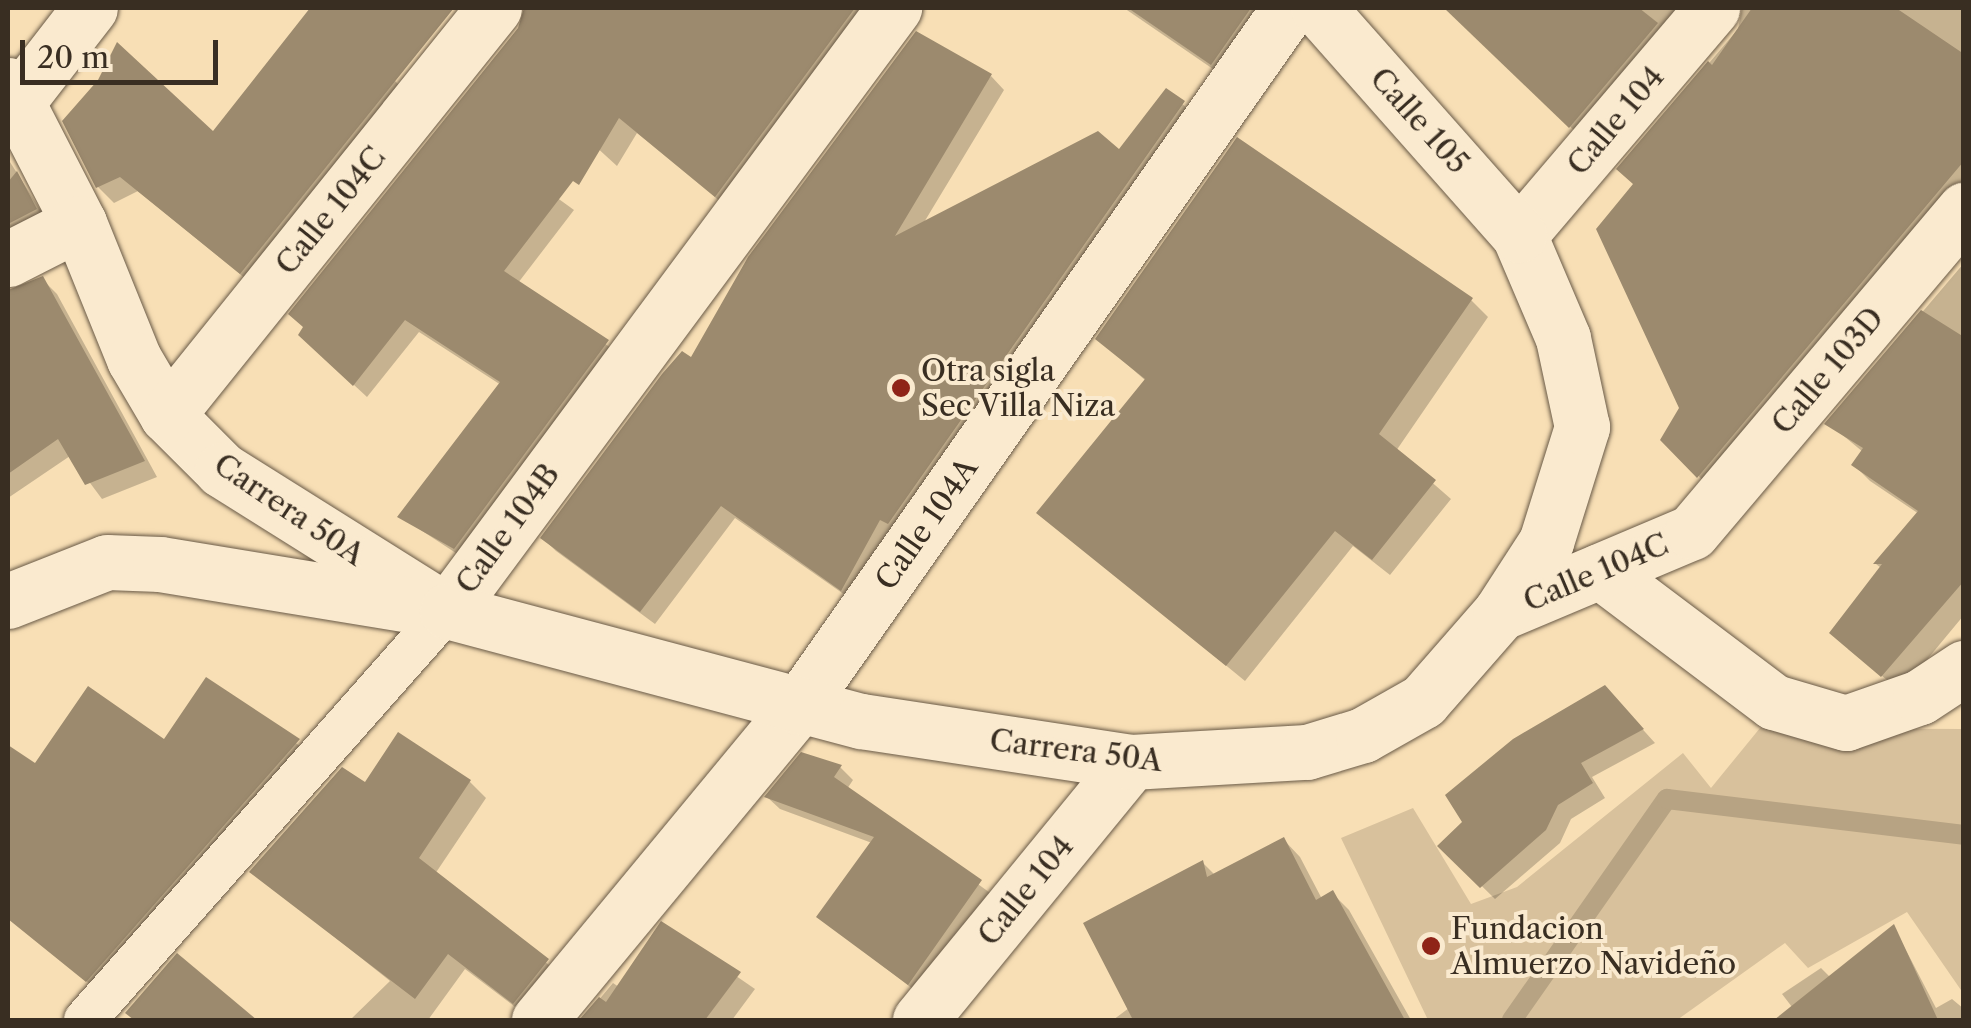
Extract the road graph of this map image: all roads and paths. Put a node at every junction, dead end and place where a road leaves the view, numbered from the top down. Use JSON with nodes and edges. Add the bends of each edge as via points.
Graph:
{"nodes":[{"id":1,"x":90,"y":8,"type":"edge"},
{"id":2,"x":494,"y":8,"type":"edge"},
{"id":3,"x":894,"y":8,"type":"edge"},
{"id":4,"x":1290,"y":8,"type":"edge"},
{"id":5,"x":1318,"y":8,"type":"edge"},
{"id":6,"x":1712,"y":8,"type":"edge"},
{"id":7,"x":12,"y":93,"type":"edge"},
{"id":8,"x":1964,"y":210,"type":"edge"},
{"id":9,"x":79,"y":222,"type":"junction"},
{"id":10,"x":1519,"y":235,"type":"junction"},
{"id":11,"x":8,"y":259,"type":"edge"},
{"id":12,"x":167,"y":415,"type":"junction"},
{"id":13,"x":1692,"y":532,"type":"joint"},
{"id":14,"x":1600,"y":571,"type":"junction"},
{"id":15,"x":8,"y":600,"type":"edge"},
{"id":16,"x":448,"y":611,"type":"junction"},
{"id":17,"x":1500,"y":613,"type":"junction"},
{"id":18,"x":1964,"y":668,"type":"edge"},
{"id":19,"x":798,"y":707,"type":"junction"},
{"id":20,"x":1131,"y":762,"type":"junction"},
{"id":21,"x":86,"y":1020,"type":"edge"},
{"id":22,"x":539,"y":1020,"type":"edge"},
{"id":23,"x":920,"y":1020,"type":"edge"}],
"edges":[{"from":1,"to":7,"type":"street"},
{"from":2,"to":12,"type":"street","name":"Calle 104C"},
{"from":3,"to":16,"type":"street","name":"Calle 104B"},
{"from":4,"to":19,"type":"street","name":"Calle 104A"},
{"from":5,"to":10,"type":"street","name":"Calle 105"},
{"from":6,"to":10,"type":"street","name":"Calle 104"},
{"from":7,"to":9,"type":"street","name":"Carrera 50A"},
{"from":8,"to":13,"type":"street","name":"Calle 103D"},
{"from":9,"to":11,"type":"street"},
{"from":9,"to":12,"type":"street","name":"Carrera 50A","via":[[134,359]]},
{"from":10,"to":17,"type":"street","name":"Carrera 50A","via":[[1564,338],[1582,427],[1546,542]]},
{"from":12,"to":16,"type":"street","name":"Carrera 50A","via":[[222,470]]},
{"from":13,"to":14,"type":"street","name":"Calle 104C"},
{"from":14,"to":17,"type":"street","name":"Calle 104C"},
{"from":14,"to":18,"type":"street","via":[[1774,702],[1846,722],[1920,697]]},
{"from":15,"to":16,"type":"street","name":"Carrera 50A","via":[[106,562],[160,564]]},
{"from":16,"to":19,"type":"street","name":"Carrera 50A"},
{"from":16,"to":21,"type":"street","name":"Calle 104B"},
{"from":17,"to":20,"type":"street","name":"Carrera 50A","via":[[1423,701],[1363,735],[1307,752]]},
{"from":19,"to":20,"type":"street","name":"Carrera 50A"},
{"from":19,"to":22,"type":"street","name":"Calle 104A"},
{"from":20,"to":23,"type":"street","name":"Calle 104"}]}
